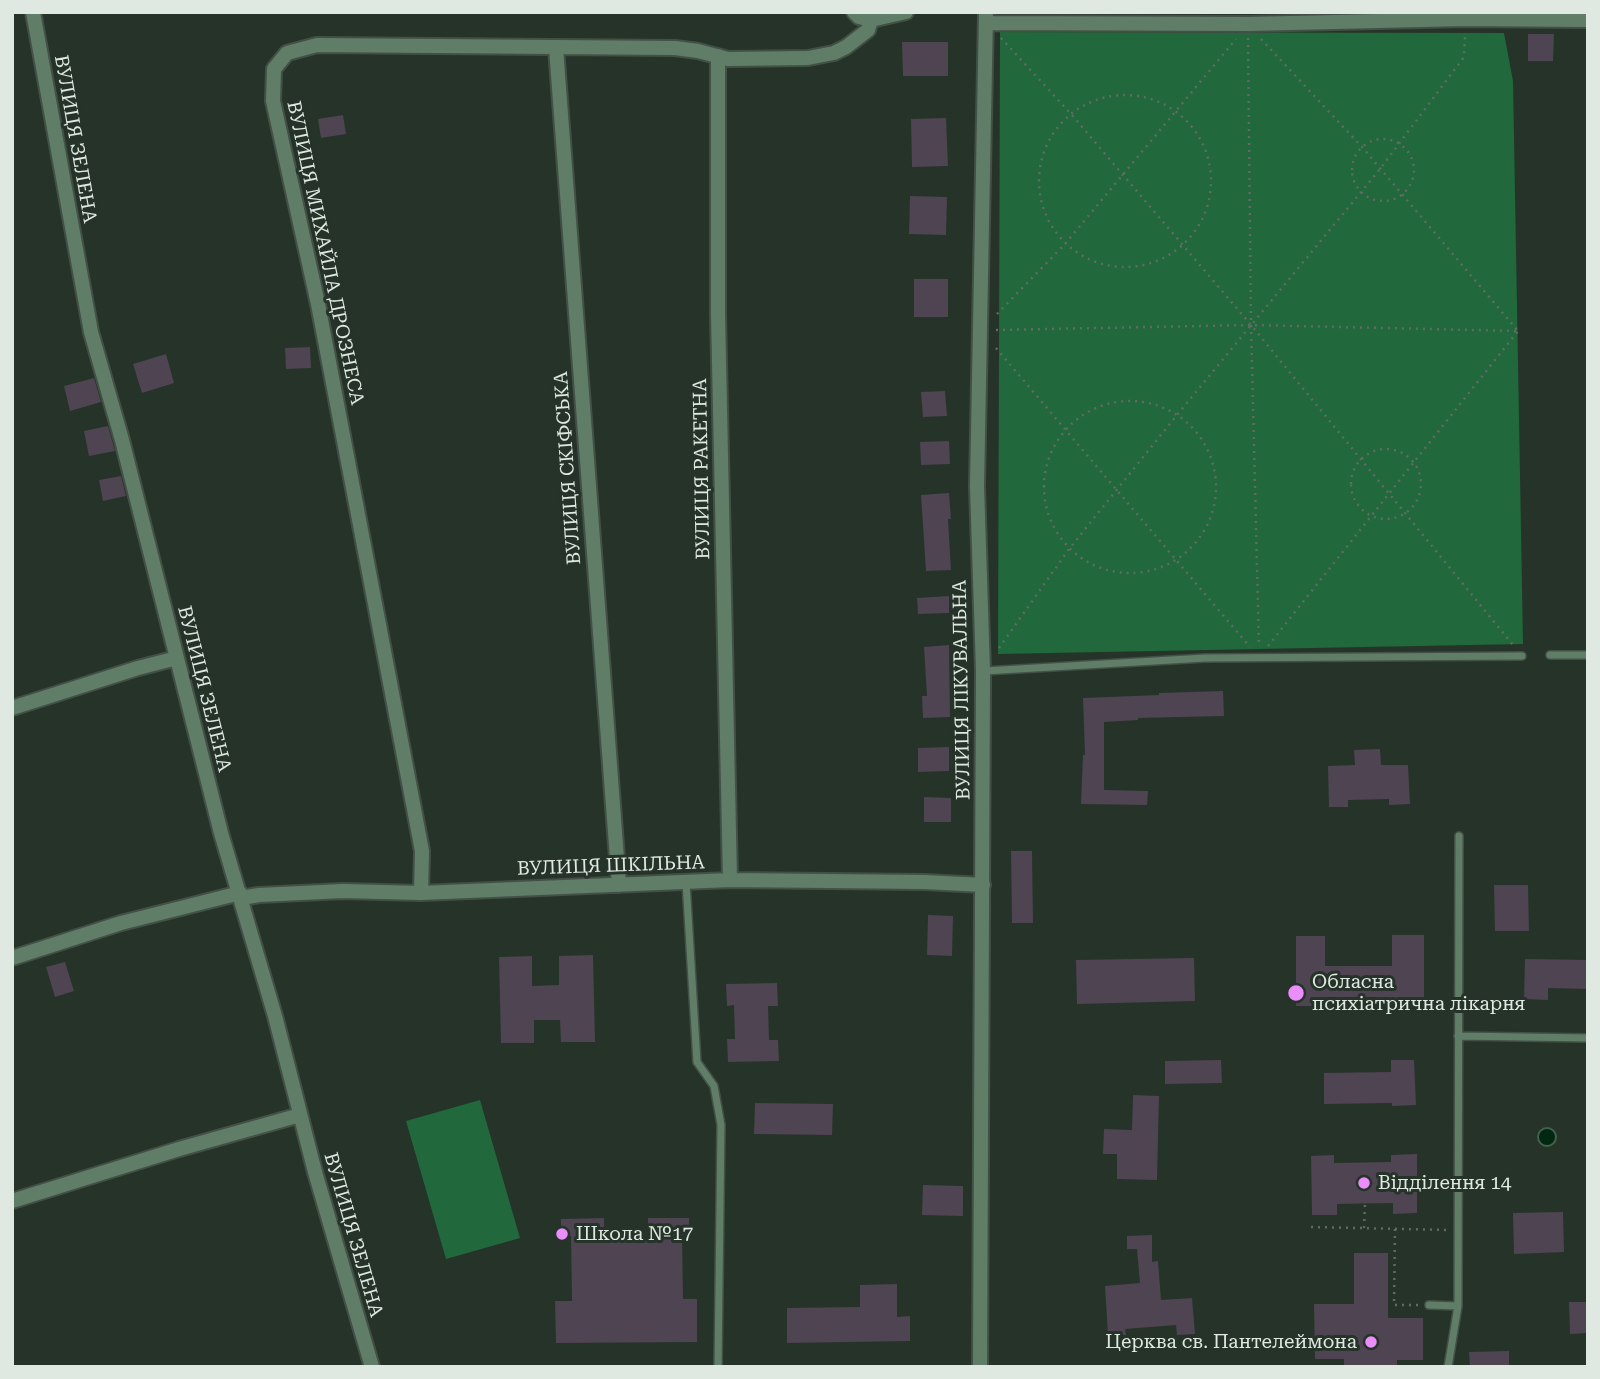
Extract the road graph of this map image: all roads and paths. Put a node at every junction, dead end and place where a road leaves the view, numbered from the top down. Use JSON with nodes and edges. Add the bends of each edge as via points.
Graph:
{"nodes":[{"id":1,"x":33,"y":12,"type":"edge"},
{"id":2,"x":854,"y":12,"type":"edge"},
{"id":3,"x":906,"y":12,"type":"edge"},
{"id":4,"x":986,"y":18,"type":"edge"},
{"id":5,"x":1465,"y":19,"type":"junction"},
{"id":6,"x":871,"y":20,"type":"junction"},
{"id":7,"x":1588,"y":20,"type":"edge"},
{"id":8,"x":1248,"y":24,"type":"junction"},
{"id":9,"x":556,"y":48,"type":"junction"},
{"id":10,"x":718,"y":56,"type":"junction"},
{"id":11,"x":1176,"y":111,"type":"junction"},
{"id":12,"x":1071,"y":114,"type":"junction"},
{"id":13,"x":1399,"y":145,"type":"junction"},
{"id":14,"x":1362,"y":147,"type":"junction"},
{"id":15,"x":1380,"y":169,"type":"junction"},
{"id":16,"x":1123,"y":175,"type":"junction"},
{"id":17,"x":1361,"y":193,"type":"junction"},
{"id":18,"x":1402,"y":195,"type":"junction"},
{"id":19,"x":1065,"y":244,"type":"junction"},
{"id":20,"x":1183,"y":245,"type":"junction"},
{"id":21,"x":1251,"y":325,"type":"junction"},
{"id":22,"x":981,"y":331,"type":"junction"},
{"id":23,"x":1518,"y":331,"type":"junction"},
{"id":24,"x":1177,"y":415,"type":"junction"},
{"id":25,"x":1065,"y":432,"type":"junction"},
{"id":26,"x":1361,"y":459,"type":"junction"},
{"id":27,"x":1414,"y":462,"type":"junction"},
{"id":28,"x":1116,"y":491,"type":"junction"},
{"id":29,"x":1389,"y":493,"type":"junction"},
{"id":30,"x":1406,"y":514,"type":"junction"},
{"id":31,"x":1371,"y":516,"type":"junction"},
{"id":32,"x":1069,"y":549,"type":"junction"},
{"id":33,"x":1176,"y":560,"type":"junction"},
{"id":34,"x":999,"y":649,"type":"dead end"},
{"id":35,"x":1550,"y":655,"type":"dead end"},
{"id":36,"x":1588,"y":655,"type":"edge"},
{"id":37,"x":1522,"y":656,"type":"joint"},
{"id":38,"x":1259,"y":657,"type":"junction"},
{"id":39,"x":177,"y":658,"type":"junction"},
{"id":40,"x":983,"y":671,"type":"junction"},
{"id":41,"x":12,"y":708,"type":"edge"},
{"id":42,"x":1458,"y":836,"type":"dead end"},
{"id":43,"x":730,"y":880,"type":"junction"},
{"id":44,"x":685,"y":881,"type":"junction"},
{"id":45,"x":619,"y":885,"type":"junction"},
{"id":46,"x":983,"y":885,"type":"junction"},
{"id":47,"x":421,"y":893,"type":"junction"},
{"id":48,"x":241,"y":896,"type":"junction"},
{"id":49,"x":12,"y":958,"type":"edge"},
{"id":50,"x":1458,"y":1036,"type":"junction"},
{"id":51,"x":1588,"y":1038,"type":"edge"},
{"id":52,"x":300,"y":1115,"type":"junction"},
{"id":53,"x":12,"y":1201,"type":"edge"},
{"id":54,"x":1365,"y":1203,"type":"dead end"},
{"id":55,"x":1311,"y":1227,"type":"dead end"},
{"id":56,"x":1364,"y":1228,"type":"junction"},
{"id":57,"x":1395,"y":1229,"type":"junction"},
{"id":58,"x":1458,"y":1230,"type":"junction"},
{"id":59,"x":1429,"y":1305,"type":"joint"},
{"id":60,"x":1458,"y":1306,"type":"junction"},
{"id":61,"x":372,"y":1367,"type":"edge"},
{"id":62,"x":718,"y":1367,"type":"edge"},
{"id":63,"x":980,"y":1367,"type":"edge"},
{"id":64,"x":1448,"y":1367,"type":"edge"}],
"edges":[{"from":1,"to":39,"type":"street","name":"ВУЛИЦЯ ЗЕЛЕНА","via":[[91,332]]},
{"from":2,"to":6,"type":"street"},
{"from":3,"to":6,"type":"street"},
{"from":4,"to":8,"type":"street"},
{"from":4,"to":12,"type":"path"},
{"from":4,"to":22,"type":"street","name":"ВУЛИЦЯ ЛІКУВАЛЬНА"},
{"from":5,"to":7,"type":"street"},
{"from":5,"to":8,"type":"street"},
{"from":5,"to":13,"type":"path","via":[[1464,57]]},
{"from":6,"to":10,"type":"street","name":"ВУЛИЦЯ МИХАЙЛА ДРОЗНЕСА","via":[[858,40],[834,53],[808,58]]},
{"from":8,"to":11,"type":"path"},
{"from":8,"to":14,"type":"path"},
{"from":8,"to":21,"type":"path"},
{"from":9,"to":10,"type":"street","name":"ВУЛИЦЯ МИХАЙЛА ДРОЗНЕСА","via":[[676,48]]},
{"from":9,"to":45,"type":"street","name":"ВУЛИЦЯ СКІФСЬКА"},
{"from":9,"to":47,"type":"street","name":"ВУЛИЦЯ МИХАЙЛА ДРОЗНЕСА","via":[[317,45],[287,53],[278,61],[272,78],[422,851]]},
{"from":10,"to":43,"type":"street","name":"ВУЛИЦЯ РАКЕТНА","via":[[718,314]]},
{"from":11,"to":12,"type":"path","via":[[1149,98],[1120,95],[1092,102]]},
{"from":11,"to":16,"type":"path"},
{"from":11,"to":20,"type":"path","via":[[1197,133],[1212,175],[1203,219]]},
{"from":12,"to":16,"type":"path"},
{"from":12,"to":19,"type":"path","via":[[1049,140],[1038,182],[1050,226]]},
{"from":13,"to":14,"type":"path","via":[[1378,140]]},
{"from":13,"to":15,"type":"path"},
{"from":13,"to":18,"type":"path","via":[[1409,154],[1413,172]]},
{"from":14,"to":15,"type":"path"},
{"from":14,"to":17,"type":"path","via":[[1352,169]]},
{"from":15,"to":17,"type":"path"},
{"from":15,"to":18,"type":"path"},
{"from":16,"to":19,"type":"path"},
{"from":16,"to":20,"type":"path"},
{"from":17,"to":18,"type":"path","via":[[1385,201]]},
{"from":17,"to":21,"type":"path"},
{"from":18,"to":23,"type":"path"},
{"from":19,"to":20,"type":"path","via":[[1098,264],[1129,268],[1159,261]]},
{"from":19,"to":22,"type":"path"},
{"from":20,"to":21,"type":"path"},
{"from":21,"to":22,"type":"path"},
{"from":21,"to":23,"type":"path"},
{"from":21,"to":24,"type":"path"},
{"from":21,"to":26,"type":"path"},
{"from":21,"to":38,"type":"path"},
{"from":22,"to":25,"type":"path"},
{"from":22,"to":40,"type":"street","name":"ВУЛИЦЯ ЛІКУВАЛЬНА","via":[[977,486]]},
{"from":23,"to":27,"type":"path"},
{"from":24,"to":25,"type":"path","via":[[1148,403],[1118,402],[1089,411]]},
{"from":24,"to":28,"type":"path"},
{"from":24,"to":33,"type":"path","via":[[1206,447],[1216,491],[1203,533]]},
{"from":25,"to":28,"type":"path"},
{"from":25,"to":32,"type":"path","via":[[1050,456],[1044,485],[1048,514]]},
{"from":26,"to":27,"type":"path","via":[[1386,448]]},
{"from":26,"to":29,"type":"path"},
{"from":26,"to":31,"type":"path","via":[[1352,474],[1352,493],[1360,509]]},
{"from":27,"to":29,"type":"path"},
{"from":27,"to":30,"type":"path","via":[[1421,490]]},
{"from":28,"to":32,"type":"path"},
{"from":28,"to":33,"type":"path"},
{"from":29,"to":30,"type":"path"},
{"from":29,"to":31,"type":"path"},
{"from":30,"to":31,"type":"path","via":[[1387,520]]},
{"from":30,"to":37,"type":"path"},
{"from":31,"to":38,"type":"path"},
{"from":32,"to":33,"type":"path","via":[[1098,568],[1127,574]]},
{"from":32,"to":34,"type":"path"},
{"from":33,"to":38,"type":"path"},
{"from":35,"to":36,"type":"lane"},
{"from":37,"to":38,"type":"lane"},
{"from":38,"to":40,"type":"lane"},
{"from":39,"to":41,"type":"street"},
{"from":39,"to":48,"type":"street","name":"ВУЛИЦЯ ЗЕЛЕНА"},
{"from":40,"to":46,"type":"street","name":"ВУЛИЦЯ ЛІКУВАЛЬНА"},
{"from":42,"to":50,"type":"lane"},
{"from":43,"to":44,"type":"street","name":"ВУЛИЦЯ ШКІЛЬНА"},
{"from":43,"to":46,"type":"street","name":"ВУЛИЦЯ ШКІЛЬНА"},
{"from":44,"to":45,"type":"street","name":"ВУЛИЦЯ ШКІЛЬНА"},
{"from":44,"to":62,"type":"lane","via":[[697,1062],[714,1086],[720,1125]]},
{"from":45,"to":47,"type":"street","name":"ВУЛИЦЯ ШКІЛЬНА"},
{"from":46,"to":63,"type":"street","name":"ВУЛИЦЯ ЛІКУВАЛЬНА"},
{"from":47,"to":48,"type":"street","name":"ВУЛИЦЯ ШКІЛЬНА"},
{"from":48,"to":49,"type":"street","name":"ВУЛИЦЯ ШКІЛЬНА","via":[[121,923]]},
{"from":48,"to":52,"type":"street","name":"ВУЛИЦЯ ЗЕЛЕНА"},
{"from":50,"to":51,"type":"lane"},
{"from":50,"to":58,"type":"lane"},
{"from":52,"to":53,"type":"street"},
{"from":52,"to":61,"type":"street","name":"ВУЛИЦЯ ЗЕЛЕНА"},
{"from":54,"to":56,"type":"path"},
{"from":55,"to":56,"type":"path"},
{"from":56,"to":57,"type":"path"},
{"from":57,"to":58,"type":"path"},
{"from":57,"to":59,"type":"path","via":[[1394,1305]]},
{"from":58,"to":60,"type":"lane"},
{"from":59,"to":60,"type":"lane"},
{"from":60,"to":64,"type":"lane"}]}
